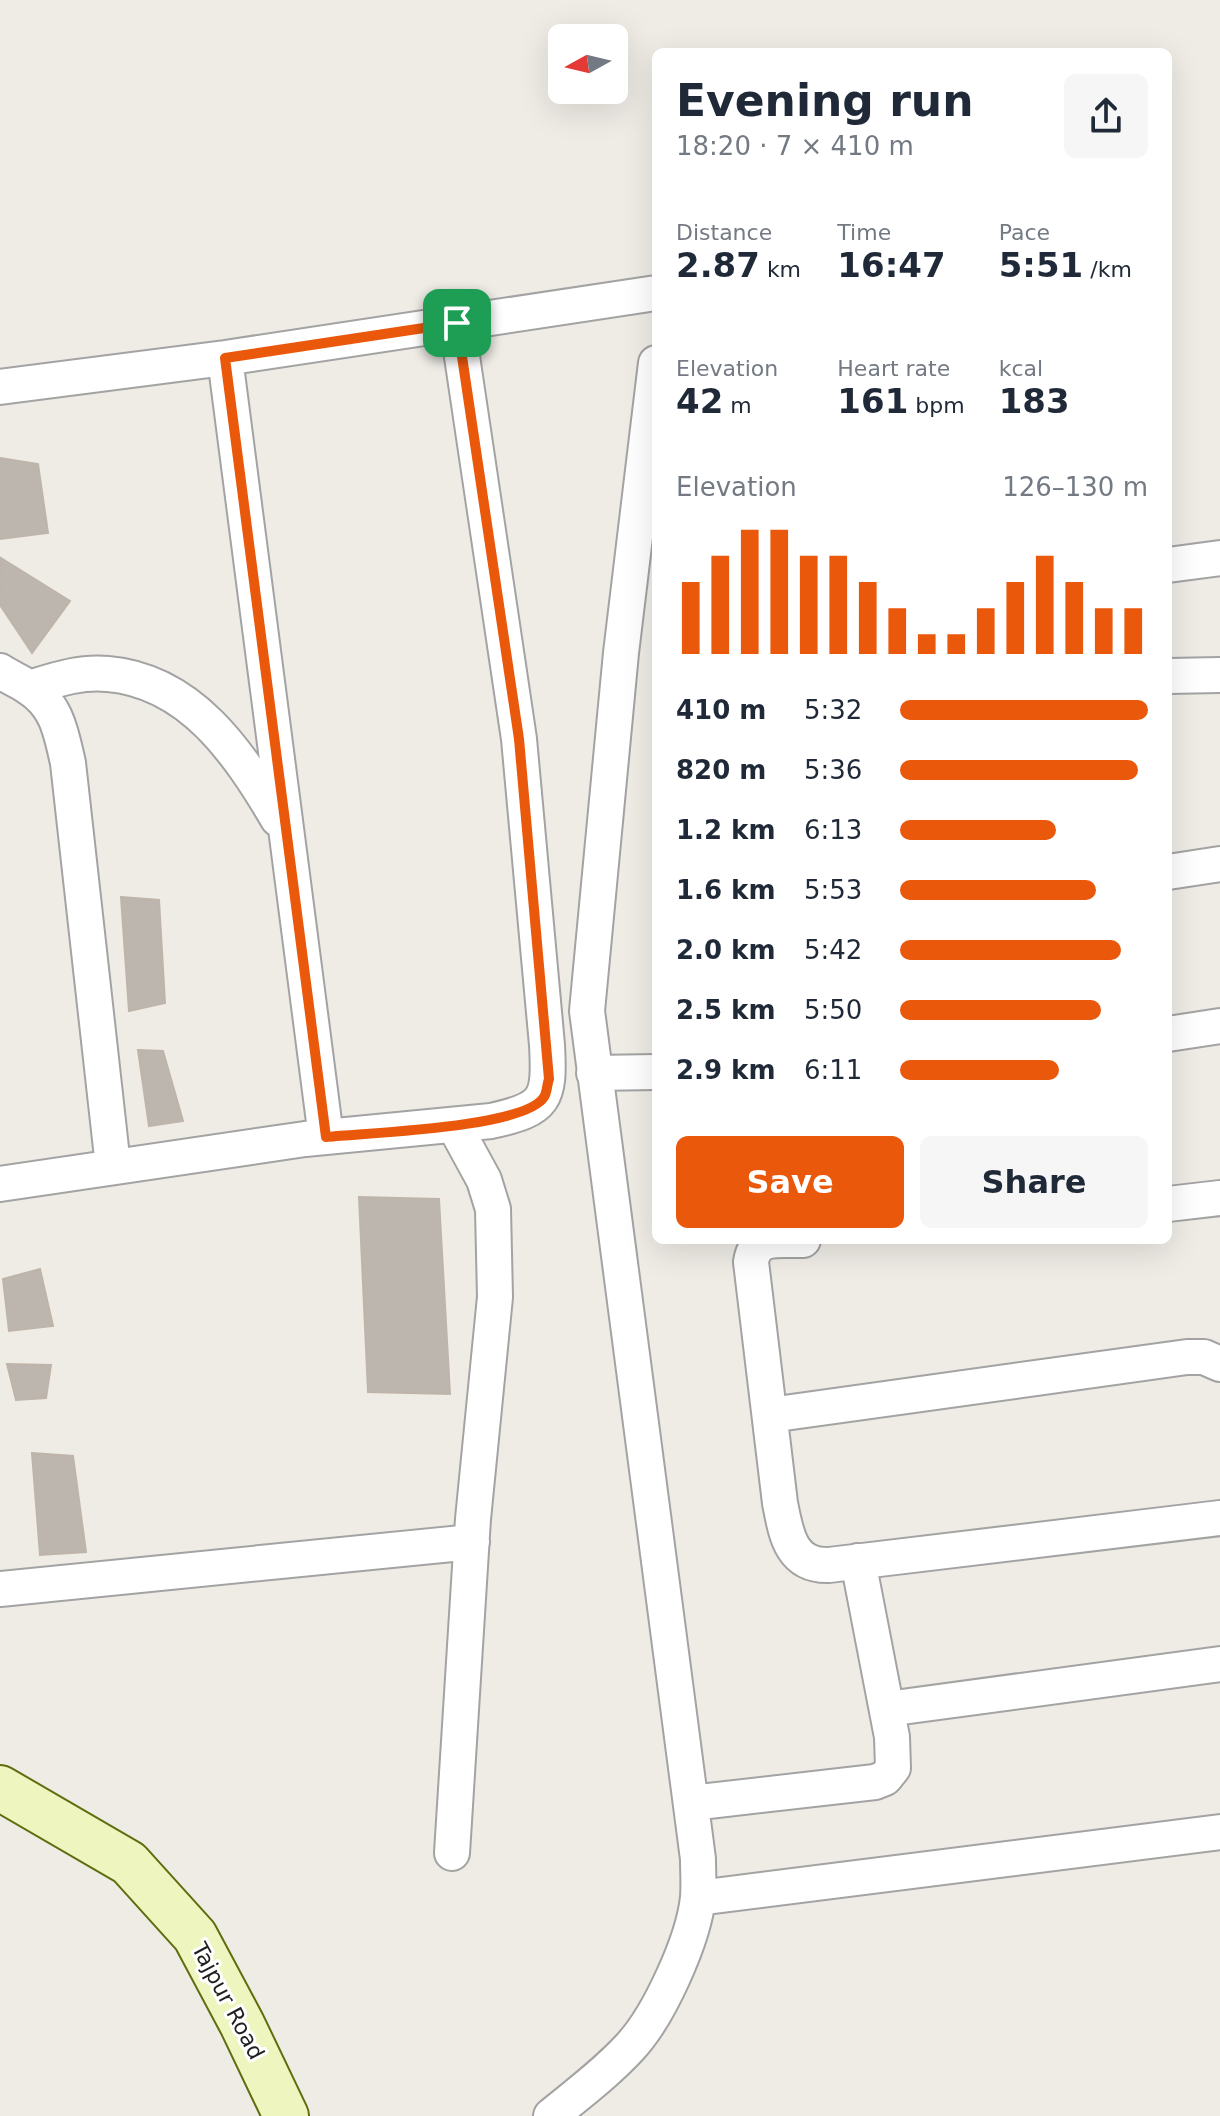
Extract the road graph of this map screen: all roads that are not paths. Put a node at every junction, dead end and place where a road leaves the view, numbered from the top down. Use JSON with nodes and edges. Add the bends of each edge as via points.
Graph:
{"nodes":[{"id":1,"x":652,"y":294,"type":"edge"},
{"id":2,"x":457,"y":323,"type":"junction"},
{"id":3,"x":225,"y":358,"type":"junction"},
{"id":4,"x":0,"y":387,"type":"edge"},
{"id":5,"x":652,"y":396,"type":"edge"},
{"id":6,"x":1220,"y":558,"type":"edge"},
{"id":7,"x":1172,"y":564,"type":"edge"},
{"id":8,"x":0,"y":671,"type":"edge"},
{"id":9,"x":1220,"y":675,"type":"edge"},
{"id":10,"x":1172,"y":676,"type":"edge"},
{"id":11,"x":29,"y":688,"type":"junction"},
{"id":12,"x":286,"y":833,"type":"junction"},
{"id":13,"x":1220,"y":864,"type":"edge"},
{"id":14,"x":1172,"y":871,"type":"edge"},
{"id":15,"x":1220,"y":1026,"type":"edge"},
{"id":16,"x":1172,"y":1033,"type":"edge"},
{"id":17,"x":652,"y":1072,"type":"edge"},
{"id":18,"x":594,"y":1073,"type":"junction"},
{"id":19,"x":454,"y":1125,"type":"junction"},
{"id":20,"x":326,"y":1137,"type":"junction"},
{"id":21,"x":113,"y":1166,"type":"junction"},
{"id":22,"x":0,"y":1184,"type":"edge"},
{"id":23,"x":1220,"y":1198,"type":"edge"},
{"id":24,"x":1172,"y":1204,"type":"edge"},
{"id":25,"x":757,"y":1244,"type":"edge"},
{"id":26,"x":1220,"y":1364,"type":"edge"},
{"id":27,"x":770,"y":1415,"type":"junction"},
{"id":28,"x":1220,"y":1518,"type":"edge"},
{"id":29,"x":472,"y":1542,"type":"junction"},
{"id":30,"x":858,"y":1561,"type":"junction"},
{"id":31,"x":0,"y":1589,"type":"edge"},
{"id":32,"x":1220,"y":1664,"type":"edge"},
{"id":33,"x":887,"y":1709,"type":"junction"},
{"id":34,"x":0,"y":1788,"type":"edge"},
{"id":35,"x":691,"y":1803,"type":"junction"},
{"id":36,"x":1220,"y":1832,"type":"edge"},
{"id":37,"x":452,"y":1853,"type":"dead end"},
{"id":38,"x":698,"y":1898,"type":"junction"},
{"id":39,"x":286,"y":2116,"type":"edge"},
{"id":40,"x":551,"y":2116,"type":"edge"}],
"edges":[{"from":1,"to":2,"type":"street"},
{"from":2,"to":3,"type":"street"},
{"from":2,"to":19,"type":"street","via":[[519,739],[549,1079],[544,1097],[533,1107],[516,1115]]},
{"from":3,"to":4,"type":"street"},
{"from":3,"to":12,"type":"street"},
{"from":5,"to":18,"type":"street","via":[[587,1011]]},
{"from":6,"to":7,"type":"street"},
{"from":8,"to":11,"type":"street"},
{"from":9,"to":10,"type":"street"},
{"from":11,"to":12,"type":"street","via":[[108,674],[140,680],[177,697],[214,726],[251,773]]},
{"from":11,"to":21,"type":"street","via":[[59,720],[68,763]]},
{"from":12,"to":20,"type":"street"},
{"from":13,"to":14,"type":"street"},
{"from":15,"to":16,"type":"street"},
{"from":17,"to":18,"type":"street"},
{"from":18,"to":35,"type":"street"},
{"from":19,"to":20,"type":"street"},
{"from":19,"to":29,"type":"street","via":[[484,1180],[493,1209],[495,1297]]},
{"from":20,"to":21,"type":"street"},
{"from":21,"to":22,"type":"street"},
{"from":23,"to":24,"type":"street"},
{"from":25,"to":27,"type":"street","via":[[751,1262]]},
{"from":26,"to":27,"type":"street","via":[[1187,1357]]},
{"from":27,"to":30,"type":"street","via":[[780,1503],[792,1547],[811,1564]]},
{"from":28,"to":30,"type":"street"},
{"from":29,"to":31,"type":"street"},
{"from":29,"to":37,"type":"street"},
{"from":30,"to":33,"type":"street"},
{"from":32,"to":33,"type":"street"},
{"from":33,"to":35,"type":"street","via":[[894,1753],[893,1768],[885,1778]]},
{"from":34,"to":39,"type":"main road","name":"Tajpur Road","via":[[129,1863],[195,1936]]},
{"from":35,"to":38,"type":"street"},
{"from":36,"to":38,"type":"street"},
{"from":38,"to":40,"type":"street","via":[[656,2014],[622,2055]]}]}
